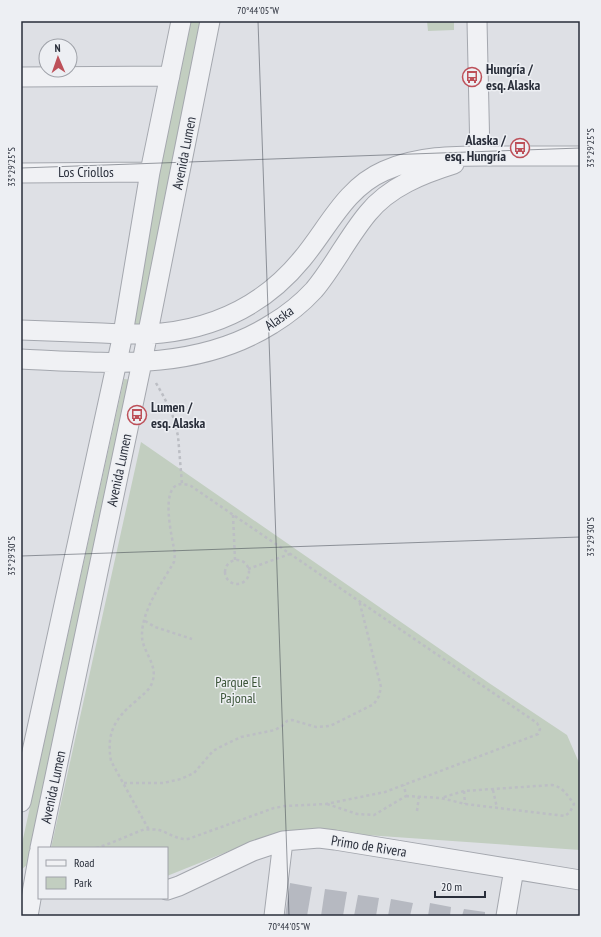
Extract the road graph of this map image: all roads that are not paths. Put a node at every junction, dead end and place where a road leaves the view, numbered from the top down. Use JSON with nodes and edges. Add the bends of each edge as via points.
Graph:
{"nodes":[{"id":1,"x":181,"y":21,"type":"edge"},
{"id":2,"x":210,"y":21,"type":"edge"},
{"id":3,"x":477,"y":21,"type":"edge"},
{"id":4,"x":170,"y":76,"type":"junction"},
{"id":5,"x":21,"y":77,"type":"edge"},
{"id":6,"x":480,"y":156,"type":"junction"},
{"id":7,"x":580,"y":156,"type":"edge"},
{"id":8,"x":150,"y":172,"type":"junction"},
{"id":9,"x":21,"y":173,"type":"edge"},
{"id":10,"x":21,"y":330,"type":"edge"},
{"id":11,"x":123,"y":334,"type":"junction"},
{"id":12,"x":147,"y":334,"type":"junction"},
{"id":13,"x":21,"y":359,"type":"edge"},
{"id":14,"x":149,"y":361,"type":"junction"},
{"id":15,"x":117,"y":363,"type":"junction"},
{"id":16,"x":21,"y":802,"type":"edge"},
{"id":17,"x":283,"y":840,"type":"junction"},
{"id":18,"x":40,"y":847,"type":"edge"},
{"id":19,"x":38,"y":856,"type":"edge"},
{"id":20,"x":514,"y":869,"type":"junction"},
{"id":21,"x":580,"y":880,"type":"edge"},
{"id":22,"x":31,"y":881,"type":"edge"},
{"id":23,"x":168,"y":890,"type":"edge"},
{"id":24,"x":28,"y":916,"type":"edge"},
{"id":25,"x":274,"y":916,"type":"edge"},
{"id":26,"x":506,"y":916,"type":"edge"}],
"edges":[{"from":1,"to":4,"type":"street","name":"Avenida Lumen"},
{"from":2,"to":12,"type":"street","name":"Avenida Lumen"},
{"from":3,"to":6,"type":"street"},
{"from":4,"to":5,"type":"street"},
{"from":4,"to":8,"type":"street","name":"Avenida Lumen"},
{"from":6,"to":7,"type":"street","name":"Alaska"},
{"from":6,"to":12,"type":"street","name":"Alaska","via":[[423,160],[382,172],[350,195],[283,282],[260,299],[222,318],[182,330]]},
{"from":6,"to":14,"type":"street","name":"Alaska","via":[[415,178],[384,197],[369,211],[313,291],[276,322],[255,335],[222,349]]},
{"from":8,"to":9,"type":"street","name":"Los Criollos"},
{"from":8,"to":11,"type":"street","name":"Avenida Lumen"},
{"from":10,"to":11,"type":"street","name":"Alaska"},
{"from":11,"to":12,"type":"street","name":"Alaska"},
{"from":11,"to":15,"type":"street","name":"Avenida Lumen"},
{"from":12,"to":14,"type":"street","name":"Avenida Lumen"},
{"from":13,"to":15,"type":"street","name":"Alaska"},
{"from":14,"to":15,"type":"street","name":"Alaska"},
{"from":14,"to":18,"type":"street","name":"Avenida Lumen"},
{"from":15,"to":16,"type":"street","name":"Avenida Lumen"},
{"from":17,"to":20,"type":"street","name":"Primo de Rivera","via":[[335,840]]},
{"from":17,"to":23,"type":"street","name":"Primo de Rivera"},
{"from":17,"to":25,"type":"street"},
{"from":19,"to":22,"type":"street"},
{"from":20,"to":21,"type":"street","name":"Primo de Rivera"},
{"from":20,"to":26,"type":"street"},
{"from":22,"to":24,"type":"street"}]}
